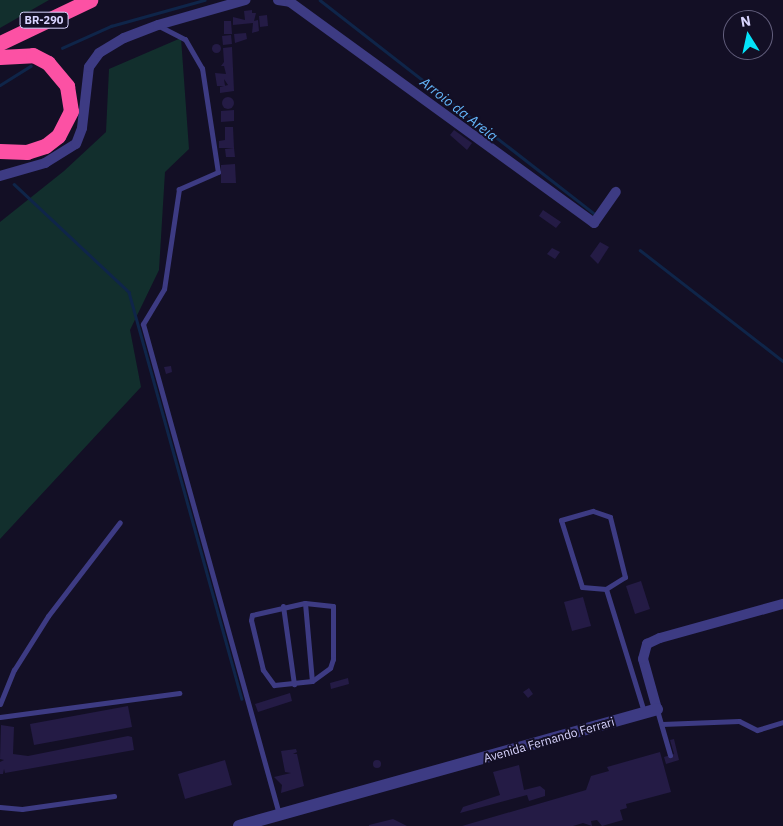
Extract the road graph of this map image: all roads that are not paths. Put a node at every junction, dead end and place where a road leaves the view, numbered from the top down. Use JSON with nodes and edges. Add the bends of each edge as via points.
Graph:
{"nodes":[{"id":1,"x":90,"y":0,"type":"edge"},
{"id":2,"x":245,"y":0,"type":"edge"},
{"id":3,"x":278,"y":0,"type":"edge"},
{"id":4,"x":158,"y":25,"type":"junction"},
{"id":5,"x":0,"y":44,"type":"edge"},
{"id":6,"x":0,"y":57,"type":"edge"},
{"id":7,"x":0,"y":151,"type":"edge"},
{"id":8,"x":0,"y":176,"type":"edge"},
{"id":9,"x":616,"y":192,"type":"dead end"},
{"id":10,"x":120,"y":522,"type":"dead end"},
{"id":11,"x":606,"y":589,"type":"junction"},
{"id":12,"x":304,"y":603,"type":"junction"},
{"id":13,"x":783,"y":604,"type":"edge"},
{"id":14,"x":283,"y":606,"type":"junction"},
{"id":15,"x":312,"y":681,"type":"junction"},
{"id":16,"x":294,"y":684,"type":"junction"},
{"id":17,"x":179,"y":693,"type":"dead end"},
{"id":18,"x":0,"y":704,"type":"edge"},
{"id":19,"x":657,"y":709,"type":"junction"},
{"id":20,"x":644,"y":713,"type":"junction"},
{"id":21,"x":0,"y":717,"type":"edge"},
{"id":22,"x":783,"y":722,"type":"edge"},
{"id":23,"x":662,"y":724,"type":"junction"},
{"id":24,"x":670,"y":755,"type":"dead end"},
{"id":25,"x":114,"y":796,"type":"dead end"},
{"id":26,"x":0,"y":807,"type":"edge"},
{"id":27,"x":279,"y":815,"type":"junction"},
{"id":28,"x":239,"y":826,"type":"edge"}],
"edges":[{"from":1,"to":5,"type":"highway","number":"BR-290"},
{"from":2,"to":4,"type":"street"},
{"from":3,"to":9,"type":"street","via":[[290,2],[594,223]]},
{"from":4,"to":8,"type":"street","via":[[124,38],[99,53],[89,67],[82,128],[76,144],[45,163]]},
{"from":4,"to":27,"type":"lane","via":[[185,38],[202,68],[218,172],[178,189],[164,289],[143,324]]},
{"from":6,"to":7,"type":"highway","via":[[34,54],[48,63],[67,86],[71,111],[58,136],[45,146],[27,152]]},
{"from":10,"to":18,"type":"lane","via":[[48,616],[14,670]]},
{"from":11,"to":11,"type":"lane","via":[[625,577],[610,517],[592,511],[561,520],[582,587]]},
{"from":11,"to":20,"type":"lane"},
{"from":12,"to":14,"type":"lane"},
{"from":12,"to":15,"type":"lane"},
{"from":12,"to":15,"type":"lane","via":[[326,604],[333,606],[334,610],[333,659],[330,668]]},
{"from":13,"to":19,"type":"street","via":[[648,644],[643,659]]},
{"from":14,"to":16,"type":"lane"},
{"from":14,"to":16,"type":"lane","via":[[256,612],[250,620],[269,680],[274,685]]},
{"from":15,"to":16,"type":"lane"},
{"from":17,"to":21,"type":"lane"},
{"from":19,"to":20,"type":"street","name":"Avenida Fernando Ferrari"},
{"from":19,"to":23,"type":"lane"},
{"from":20,"to":27,"type":"street","name":"Avenida Fernando Ferrari"},
{"from":22,"to":23,"type":"lane","via":[[757,730],[738,721]]},
{"from":23,"to":24,"type":"lane"},
{"from":25,"to":26,"type":"lane","via":[[22,809]]},
{"from":27,"to":28,"type":"street","name":"Avenida Fernando Ferrari"}]}
